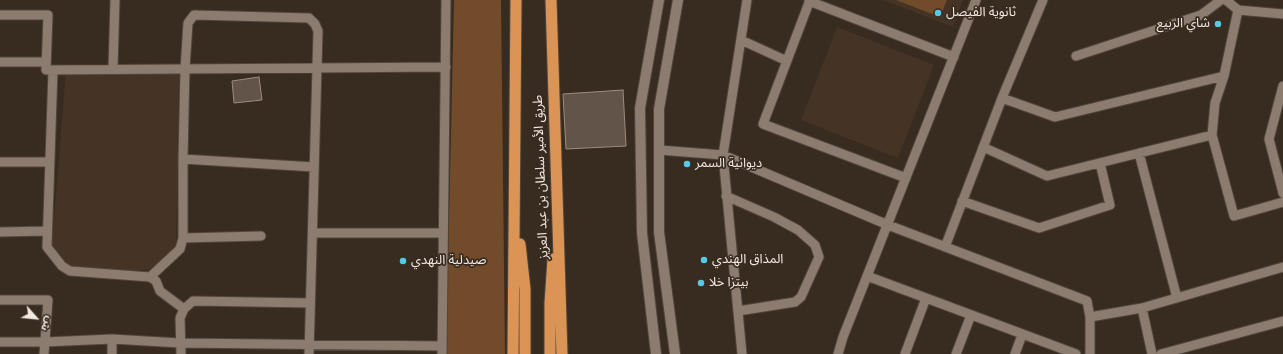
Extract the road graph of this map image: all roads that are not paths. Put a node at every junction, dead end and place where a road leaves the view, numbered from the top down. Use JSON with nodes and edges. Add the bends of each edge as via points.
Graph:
{"nodes":[{"id":1,"x":115,"y":0,"type":"edge"},
{"id":2,"x":446,"y":0,"type":"edge"},
{"id":3,"x":516,"y":0,"type":"edge"},
{"id":4,"x":551,"y":0,"type":"edge"},
{"id":5,"x":659,"y":0,"type":"edge"},
{"id":6,"x":678,"y":0,"type":"edge"},
{"id":7,"x":747,"y":0,"type":"edge"},
{"id":8,"x":810,"y":0,"type":"edge"},
{"id":9,"x":976,"y":0,"type":"edge"},
{"id":10,"x":1043,"y":0,"type":"edge"},
{"id":11,"x":1221,"y":0,"type":"edge"},
{"id":12,"x":1226,"y":0,"type":"edge"},
{"id":13,"x":1238,"y":10,"type":"junction"},
{"id":14,"x":1283,"y":14,"type":"edge"},
{"id":15,"x":0,"y":15,"type":"edge"},
{"id":16,"x":740,"y":40,"type":"junction"},
{"id":17,"x":1076,"y":56,"type":"dead end"},
{"id":18,"x":954,"y":57,"type":"junction"},
{"id":19,"x":787,"y":61,"type":"junction"},
{"id":20,"x":0,"y":62,"type":"edge"},
{"id":21,"x":46,"y":62,"type":"junction"},
{"id":22,"x":446,"y":67,"type":"junction"},
{"id":23,"x":317,"y":68,"type":"junction"},
{"id":24,"x":113,"y":69,"type":"junction"},
{"id":25,"x":185,"y":69,"type":"junction"},
{"id":26,"x":53,"y":70,"type":"junction"},
{"id":27,"x":1224,"y":76,"type":"junction"},
{"id":28,"x":1283,"y":86,"type":"edge"},
{"id":29,"x":1002,"y":98,"type":"junction"},
{"id":30,"x":1212,"y":135,"type":"junction"},
{"id":31,"x":983,"y":147,"type":"junction"},
{"id":32,"x":659,"y":150,"type":"junction"},
{"id":33,"x":1139,"y":153,"type":"junction"},
{"id":34,"x":723,"y":155,"type":"junction"},
{"id":35,"x":183,"y":159,"type":"junction"},
{"id":36,"x":0,"y":162,"type":"edge"},
{"id":37,"x":50,"y":162,"type":"junction"},
{"id":38,"x":1100,"y":163,"type":"junction"},
{"id":39,"x":314,"y":167,"type":"junction"},
{"id":40,"x":906,"y":178,"type":"junction"},
{"id":41,"x":514,"y":192,"type":"junction"},
{"id":42,"x":1283,"y":193,"type":"edge"},
{"id":43,"x":726,"y":196,"type":"junction"},
{"id":44,"x":557,"y":202,"type":"junction"},
{"id":45,"x":962,"y":202,"type":"junction"},
{"id":46,"x":1283,"y":202,"type":"edge"},
{"id":47,"x":888,"y":225,"type":"junction"},
{"id":48,"x":48,"y":231,"type":"junction"},
{"id":49,"x":0,"y":232,"type":"edge"},
{"id":50,"x":312,"y":233,"type":"junction"},
{"id":51,"x":443,"y":234,"type":"junction"},
{"id":52,"x":260,"y":236,"type":"dead end"},
{"id":53,"x":183,"y":238,"type":"junction"},
{"id":54,"x":945,"y":247,"type":"junction"},
{"id":55,"x":1283,"y":266,"type":"edge"},
{"id":56,"x":867,"y":276,"type":"junction"},
{"id":57,"x":150,"y":277,"type":"junction"},
{"id":58,"x":926,"y":298,"type":"junction"},
{"id":59,"x":1177,"y":298,"type":"junction"},
{"id":60,"x":0,"y":300,"type":"edge"},
{"id":61,"x":310,"y":303,"type":"junction"},
{"id":62,"x":184,"y":308,"type":"junction"},
{"id":63,"x":1142,"y":308,"type":"junction"},
{"id":64,"x":738,"y":311,"type":"junction"},
{"id":65,"x":971,"y":315,"type":"junction"},
{"id":66,"x":1090,"y":317,"type":"junction"},
{"id":67,"x":1283,"y":321,"type":"edge"},
{"id":68,"x":1022,"y":334,"type":"junction"},
{"id":69,"x":112,"y":339,"type":"junction"},
{"id":70,"x":0,"y":342,"type":"edge"},
{"id":71,"x":45,"y":342,"type":"junction"},
{"id":72,"x":180,"y":343,"type":"junction"},
{"id":73,"x":310,"y":344,"type":"junction"},
{"id":74,"x":442,"y":350,"type":"edge"},
{"id":75,"x":1191,"y":350,"type":"edge"},
{"id":76,"x":44,"y":354,"type":"edge"},
{"id":77,"x":112,"y":354,"type":"edge"},
{"id":78,"x":181,"y":354,"type":"edge"},
{"id":79,"x":309,"y":354,"type":"edge"},
{"id":80,"x":513,"y":354,"type":"edge"},
{"id":81,"x":525,"y":354,"type":"edge"},
{"id":82,"x":550,"y":354,"type":"edge"},
{"id":83,"x":562,"y":354,"type":"edge"},
{"id":84,"x":656,"y":354,"type":"edge"},
{"id":85,"x":675,"y":354,"type":"edge"},
{"id":86,"x":742,"y":354,"type":"edge"},
{"id":87,"x":838,"y":354,"type":"edge"},
{"id":88,"x":905,"y":354,"type":"edge"},
{"id":89,"x":956,"y":354,"type":"edge"},
{"id":90,"x":1015,"y":354,"type":"edge"},
{"id":91,"x":1076,"y":354,"type":"edge"},
{"id":92,"x":1090,"y":354,"type":"edge"},
{"id":93,"x":1152,"y":354,"type":"edge"},
{"id":94,"x":1161,"y":354,"type":"edge"}],
"edges":[{"from":1,"to":24,"type":"street"},
{"from":2,"to":22,"type":"street"},
{"from":3,"to":41,"type":"highway","name":"طريق الأمير سلطان بن عبد العزيز"},
{"from":4,"to":44,"type":"highway","name":"طريق الأمير سلطان بن عبد العزيز"},
{"from":5,"to":84,"type":"street","via":[[640,108],[642,233]]},
{"from":6,"to":32,"type":"street","via":[[659,109]]},
{"from":7,"to":16,"type":"street"},
{"from":8,"to":18,"type":"street"},
{"from":8,"to":19,"type":"street"},
{"from":9,"to":18,"type":"street"},
{"from":10,"to":29,"type":"street"},
{"from":11,"to":17,"type":"street","via":[[1201,15]]},
{"from":12,"to":13,"type":"street"},
{"from":13,"to":14,"type":"street"},
{"from":13,"to":27,"type":"street"},
{"from":15,"to":21,"type":"street","via":[[48,15]]},
{"from":16,"to":19,"type":"street"},
{"from":16,"to":34,"type":"street"},
{"from":18,"to":40,"type":"street"},
{"from":19,"to":40,"type":"street","via":[[763,124]]},
{"from":20,"to":21,"type":"street"},
{"from":21,"to":26,"type":"street","via":[[46,70]]},
{"from":22,"to":23,"type":"street"},
{"from":22,"to":51,"type":"street"},
{"from":23,"to":25,"type":"street"},
{"from":23,"to":25,"type":"street","via":[[318,31],[309,18],[194,16],[188,23]]},
{"from":23,"to":39,"type":"street"},
{"from":24,"to":25,"type":"street"},
{"from":24,"to":26,"type":"street"},
{"from":25,"to":35,"type":"street"},
{"from":26,"to":37,"type":"street"},
{"from":27,"to":29,"type":"street","via":[[1055,117]]},
{"from":27,"to":30,"type":"street","via":[[1215,103]]},
{"from":28,"to":42,"type":"street","via":[[1268,139]]},
{"from":29,"to":31,"type":"street"},
{"from":30,"to":33,"type":"street"},
{"from":30,"to":46,"type":"street","via":[[1234,216]]},
{"from":31,"to":38,"type":"street","via":[[1047,176]]},
{"from":31,"to":45,"type":"street"},
{"from":32,"to":34,"type":"street"},
{"from":32,"to":85,"type":"street","via":[[659,232]]},
{"from":33,"to":38,"type":"street"},
{"from":33,"to":59,"type":"street"},
{"from":34,"to":43,"type":"street"},
{"from":34,"to":47,"type":"street"},
{"from":35,"to":39,"type":"street"},
{"from":35,"to":53,"type":"street"},
{"from":36,"to":37,"type":"street"},
{"from":37,"to":48,"type":"street"},
{"from":38,"to":45,"type":"street","via":[[1110,205],[1039,228]]},
{"from":39,"to":50,"type":"street"},
{"from":40,"to":47,"type":"street"},
{"from":41,"to":80,"type":"highway","name":"طريق الأمير سلطان بن عبد العزيز"},
{"from":41,"to":81,"type":"highway","via":[[525,289]]},
{"from":43,"to":64,"type":"street"},
{"from":43,"to":64,"type":"street","via":[[798,230],[815,245],[818,257],[801,297],[794,302]]},
{"from":44,"to":82,"type":"highway","via":[[550,303]]},
{"from":44,"to":83,"type":"highway","name":"طريق الأمير سلطان بن عبد العزيز"},
{"from":45,"to":54,"type":"street"},
{"from":47,"to":54,"type":"street"},
{"from":47,"to":56,"type":"street"},
{"from":48,"to":49,"type":"street"},
{"from":48,"to":57,"type":"street","via":[[47,247],[62,266],[70,271]]},
{"from":50,"to":51,"type":"street"},
{"from":50,"to":61,"type":"street"},
{"from":51,"to":74,"type":"street"},
{"from":52,"to":53,"type":"street"},
{"from":53,"to":57,"type":"street","via":[[180,249]]},
{"from":54,"to":66,"type":"street","via":[[1087,301]]},
{"from":55,"to":59,"type":"street"},
{"from":56,"to":58,"type":"street"},
{"from":56,"to":87,"type":"street"},
{"from":57,"to":62,"type":"street","via":[[156,281],[160,291]]},
{"from":58,"to":65,"type":"street"},
{"from":58,"to":88,"type":"street"},
{"from":59,"to":63,"type":"street"},
{"from":60,"to":71,"type":"street","via":[[48,300]]},
{"from":61,"to":62,"type":"street","via":[[192,301]]},
{"from":61,"to":73,"type":"street"},
{"from":62,"to":72,"type":"street","via":[[180,318]]},
{"from":63,"to":66,"type":"street"},
{"from":63,"to":93,"type":"street"},
{"from":64,"to":86,"type":"street"},
{"from":65,"to":68,"type":"street"},
{"from":65,"to":89,"type":"street"},
{"from":66,"to":92,"type":"street"},
{"from":67,"to":75,"type":"street"},
{"from":68,"to":90,"type":"street"},
{"from":68,"to":91,"type":"street"},
{"from":69,"to":71,"type":"street"},
{"from":69,"to":72,"type":"street"},
{"from":69,"to":77,"type":"street"},
{"from":70,"to":71,"type":"street"},
{"from":71,"to":76,"type":"street"},
{"from":72,"to":73,"type":"street"},
{"from":72,"to":78,"type":"street"},
{"from":73,"to":74,"type":"street"},
{"from":73,"to":79,"type":"street"},
{"from":75,"to":94,"type":"street"}]}
